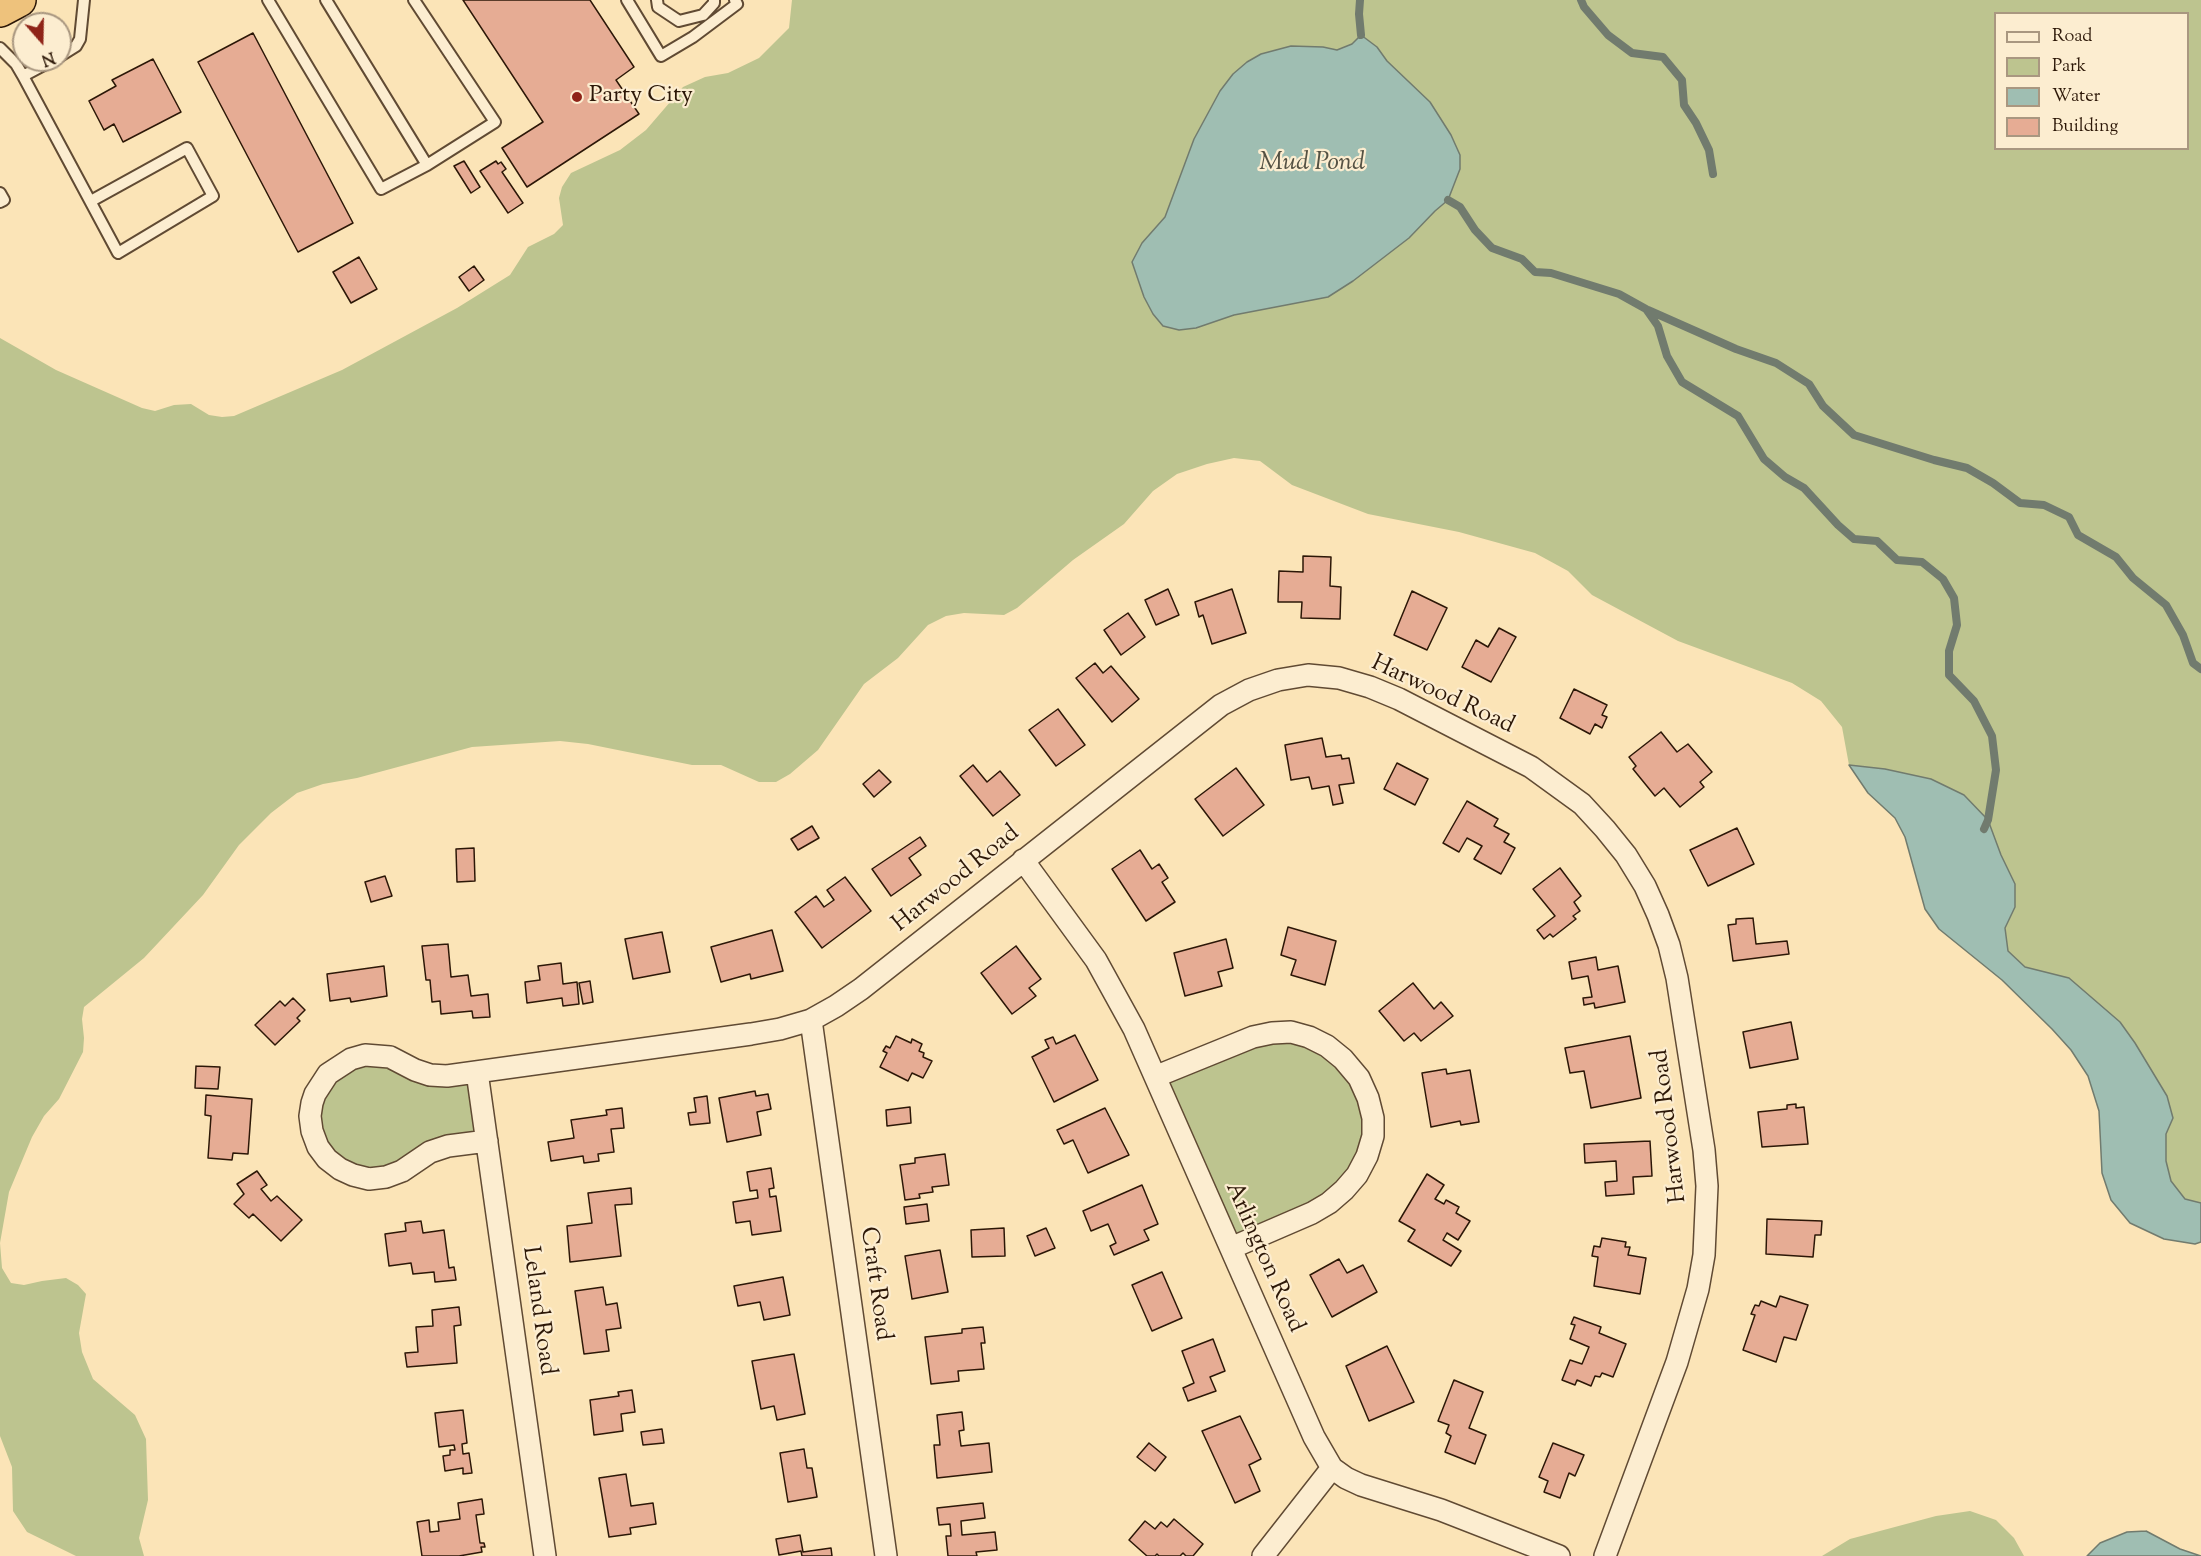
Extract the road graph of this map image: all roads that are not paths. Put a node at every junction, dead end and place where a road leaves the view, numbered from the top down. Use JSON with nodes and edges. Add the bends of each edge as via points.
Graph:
{"nodes":[{"id":1,"x":19,"y":0,"type":"edge"},
{"id":2,"x":84,"y":0,"type":"edge"},
{"id":3,"x":326,"y":0,"type":"edge"},
{"id":4,"x":414,"y":0,"type":"edge"},
{"id":5,"x":627,"y":0,"type":"edge"},
{"id":6,"x":657,"y":0,"type":"edge"},
{"id":7,"x":714,"y":0,"type":"edge"},
{"id":8,"x":735,"y":0,"type":"edge"},
{"id":9,"x":271,"y":1,"type":"edge"},
{"id":10,"x":0,"y":10,"type":"edge"},
{"id":11,"x":0,"y":48,"type":"edge"},
{"id":12,"x":72,"y":48,"type":"edge"},
{"id":13,"x":30,"y":72,"type":"edge"},
{"id":14,"x":23,"y":76,"type":"junction"},
{"id":15,"x":427,"y":165,"type":"junction"},
{"id":16,"x":0,"y":193,"type":"edge"},
{"id":17,"x":91,"y":201,"type":"junction"},
{"id":18,"x":0,"y":202,"type":"edge"},
{"id":19,"x":1023,"y":860,"type":"junction"},
{"id":20,"x":811,"y":1020,"type":"junction"},
{"id":21,"x":477,"y":1072,"type":"junction"},
{"id":22,"x":1157,"y":1076,"type":"junction"},
{"id":23,"x":487,"y":1141,"type":"junction"},
{"id":24,"x":1231,"y":1248,"type":"junction"},
{"id":25,"x":1332,"y":1468,"type":"junction"},
{"id":26,"x":545,"y":1556,"type":"edge"},
{"id":27,"x":886,"y":1556,"type":"edge"},
{"id":28,"x":1263,"y":1556,"type":"edge"},
{"id":29,"x":1559,"y":1556,"type":"edge"},
{"id":30,"x":1605,"y":1556,"type":"edge"}],
"edges":[{"from":1,"to":10,"type":"highway"},
{"from":2,"to":12,"type":"lane","via":[[80,39]]},
{"from":3,"to":15,"type":"lane"},
{"from":4,"to":15,"type":"lane","via":[[495,122]]},
{"from":5,"to":8,"type":"lane","via":[[661,56],[737,4]]},
{"from":6,"to":7,"type":"lane","via":[[658,7],[679,21],[703,15]]},
{"from":9,"to":15,"type":"lane","via":[[381,189]]},
{"from":11,"to":14,"type":"lane"},
{"from":13,"to":14,"type":"lane"},
{"from":14,"to":17,"type":"lane"},
{"from":16,"to":18,"type":"lane","via":[[4,200]]},
{"from":17,"to":17,"type":"lane","via":[[118,253],[213,196],[187,148]]},
{"from":19,"to":20,"type":"street","name":"Harwood Road","via":[[861,989]]},
{"from":19,"to":22,"type":"street","name":"Arlington Road","via":[[1096,960]]},
{"from":19,"to":30,"type":"street","name":"Harwood Road","via":[[1221,705],[1278,680],[1308,675],[1370,687],[1531,767],[1582,804],[1605,828],[1645,886],[1669,945],[1698,1104],[1707,1186],[1704,1255],[1688,1326]]},
{"from":20,"to":21,"type":"street","name":"Harwood Road","via":[[751,1034]]},
{"from":20,"to":27,"type":"street","name":"Craft Road"},
{"from":21,"to":23,"type":"street","name":"Leland Road"},
{"from":21,"to":23,"type":"street","name":"Harwood Road","via":[[430,1075],[390,1057],[351,1059],[327,1074],[315,1094],[310,1116],[312,1131],[318,1147],[333,1164],[369,1179],[402,1171],[439,1149]]},
{"from":22,"to":24,"type":"street","name":"Arlington Road"},
{"from":22,"to":24,"type":"street","via":[[1253,1037],[1291,1032],[1327,1046],[1343,1059],[1359,1078],[1368,1098],[1373,1136],[1357,1175],[1344,1190],[1312,1213]]},
{"from":23,"to":26,"type":"street","name":"Leland Road"},
{"from":24,"to":25,"type":"street","name":"Arlington Road","via":[[1314,1437]]},
{"from":25,"to":28,"type":"street"},
{"from":25,"to":29,"type":"street","name":"Arlington Road","via":[[1361,1485],[1441,1510]]}]}
